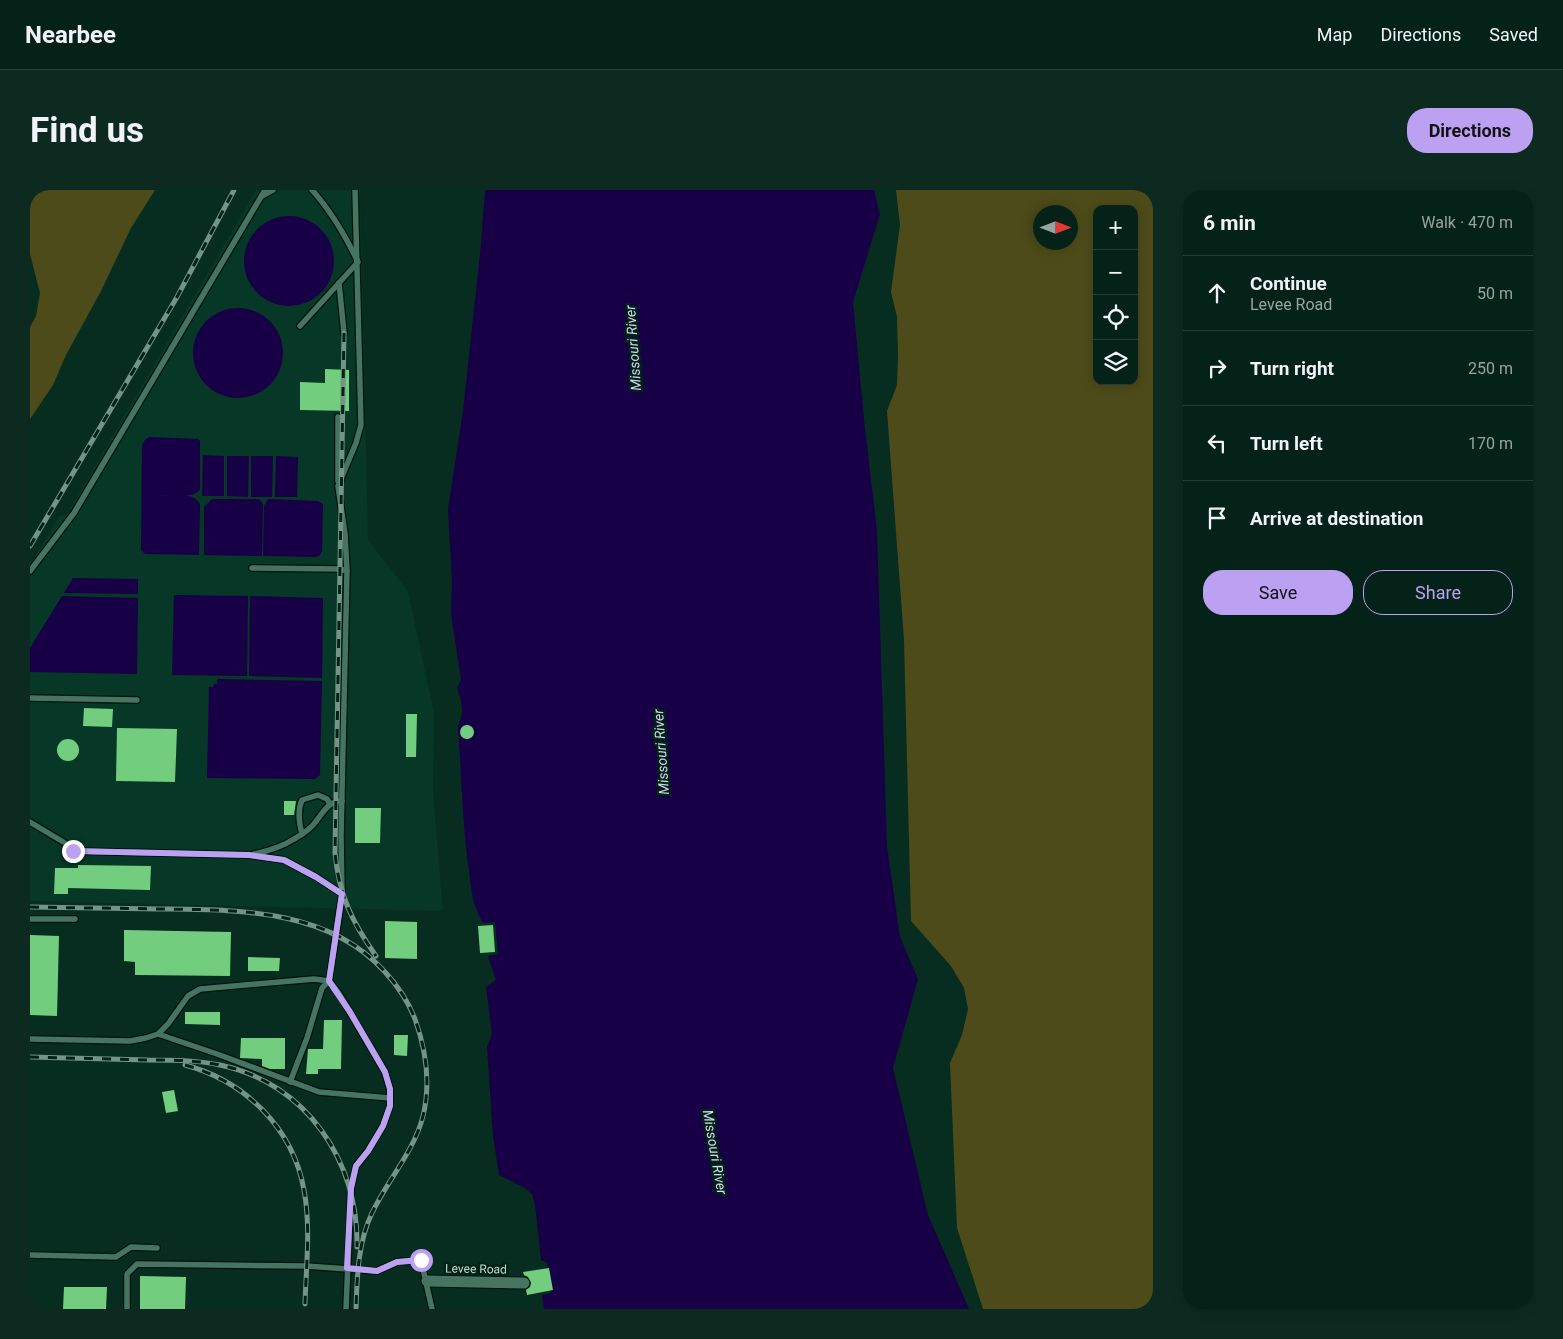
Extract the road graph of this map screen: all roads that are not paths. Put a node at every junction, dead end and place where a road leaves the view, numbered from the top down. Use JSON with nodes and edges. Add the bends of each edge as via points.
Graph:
{"nodes":[{"id":1,"x":265,"y":190,"type":"edge"},
{"id":2,"x":273,"y":190,"type":"edge"},
{"id":3,"x":312,"y":190,"type":"edge"},
{"id":4,"x":355,"y":190,"type":"edge"},
{"id":5,"x":260,"y":197,"type":"junction"},
{"id":6,"x":358,"y":262,"type":"junction"},
{"id":7,"x":339,"y":283,"type":"junction"},
{"id":8,"x":300,"y":326,"type":"dead end"},
{"id":9,"x":344,"y":333,"type":"dead end"},
{"id":10,"x":338,"y":417,"type":"dead end"},
{"id":11,"x":338,"y":486,"type":"junction"},
{"id":12,"x":252,"y":568,"type":"dead end"},
{"id":13,"x":30,"y":571,"type":"edge"},
{"id":14,"x":347,"y":571,"type":"junction"},
{"id":15,"x":30,"y":698,"type":"edge"},
{"id":16,"x":137,"y":700,"type":"dead end"},
{"id":17,"x":342,"y":801,"type":"junction"},
{"id":18,"x":330,"y":804,"type":"junction"},
{"id":19,"x":30,"y":822,"type":"edge"},
{"id":20,"x":302,"y":834,"type":"junction"},
{"id":21,"x":249,"y":855,"type":"junction"},
{"id":22,"x":342,"y":894,"type":"junction"},
{"id":23,"x":30,"y":919,"type":"edge"},
{"id":24,"x":75,"y":919,"type":"dead end"},
{"id":25,"x":329,"y":981,"type":"junction"},
{"id":26,"x":158,"y":1034,"type":"junction"},
{"id":27,"x":30,"y":1039,"type":"edge"},
{"id":28,"x":290,"y":1082,"type":"junction"},
{"id":29,"x":390,"y":1098,"type":"junction"},
{"id":30,"x":157,"y":1248,"type":"dead end"},
{"id":31,"x":30,"y":1255,"type":"edge"},
{"id":32,"x":347,"y":1268,"type":"junction"},
{"id":33,"x":427,"y":1281,"type":"junction"},
{"id":34,"x":524,"y":1284,"type":"dead end"},
{"id":35,"x":127,"y":1309,"type":"edge"},
{"id":36,"x":346,"y":1309,"type":"edge"},
{"id":37,"x":432,"y":1309,"type":"edge"}],
"edges":[{"from":1,"to":5,"type":"lane"},
{"from":2,"to":5,"type":"lane"},
{"from":3,"to":6,"type":"lane"},
{"from":4,"to":6,"type":"lane"},
{"from":5,"to":13,"type":"lane","via":[[74,513]]},
{"from":6,"to":7,"type":"lane"},
{"from":6,"to":11,"type":"lane","via":[[361,425]]},
{"from":7,"to":8,"type":"lane"},
{"from":7,"to":9,"type":"lane"},
{"from":10,"to":11,"type":"lane"},
{"from":11,"to":14,"type":"lane"},
{"from":12,"to":14,"type":"lane"},
{"from":14,"to":17,"type":"lane"},
{"from":15,"to":16,"type":"lane"},
{"from":17,"to":18,"type":"lane"},
{"from":17,"to":22,"type":"lane"},
{"from":18,"to":20,"type":"lane","via":[[312,827]]},
{"from":18,"to":20,"type":"lane","via":[[327,798],[318,795],[302,800],[299,822]]},
{"from":19,"to":21,"type":"lane","via":[[73,851]]},
{"from":20,"to":21,"type":"lane","via":[[274,850]]},
{"from":21,"to":22,"type":"lane","via":[[284,860]]},
{"from":22,"to":25,"type":"lane"},
{"from":23,"to":24,"type":"lane"},
{"from":25,"to":26,"type":"lane","via":[[314,979],[200,989],[188,996]]},
{"from":25,"to":28,"type":"lane","via":[[322,988]]},
{"from":25,"to":29,"type":"lane","via":[[385,1072]]},
{"from":26,"to":27,"type":"lane","via":[[130,1041]]},
{"from":26,"to":28,"type":"lane"},
{"from":28,"to":29,"type":"lane","via":[[319,1092]]},
{"from":29,"to":32,"type":"lane","via":[[383,1126],[356,1166],[351,1188]]},
{"from":30,"to":31,"type":"lane","via":[[132,1247],[116,1257]]},
{"from":32,"to":33,"type":"lane","via":[[377,1271],[397,1262],[421,1260]]},
{"from":32,"to":35,"type":"lane","via":[[137,1264],[127,1274]]},
{"from":32,"to":36,"type":"lane"},
{"from":33,"to":34,"type":"street","name":"Levee Road"},
{"from":33,"to":37,"type":"lane"}]}
